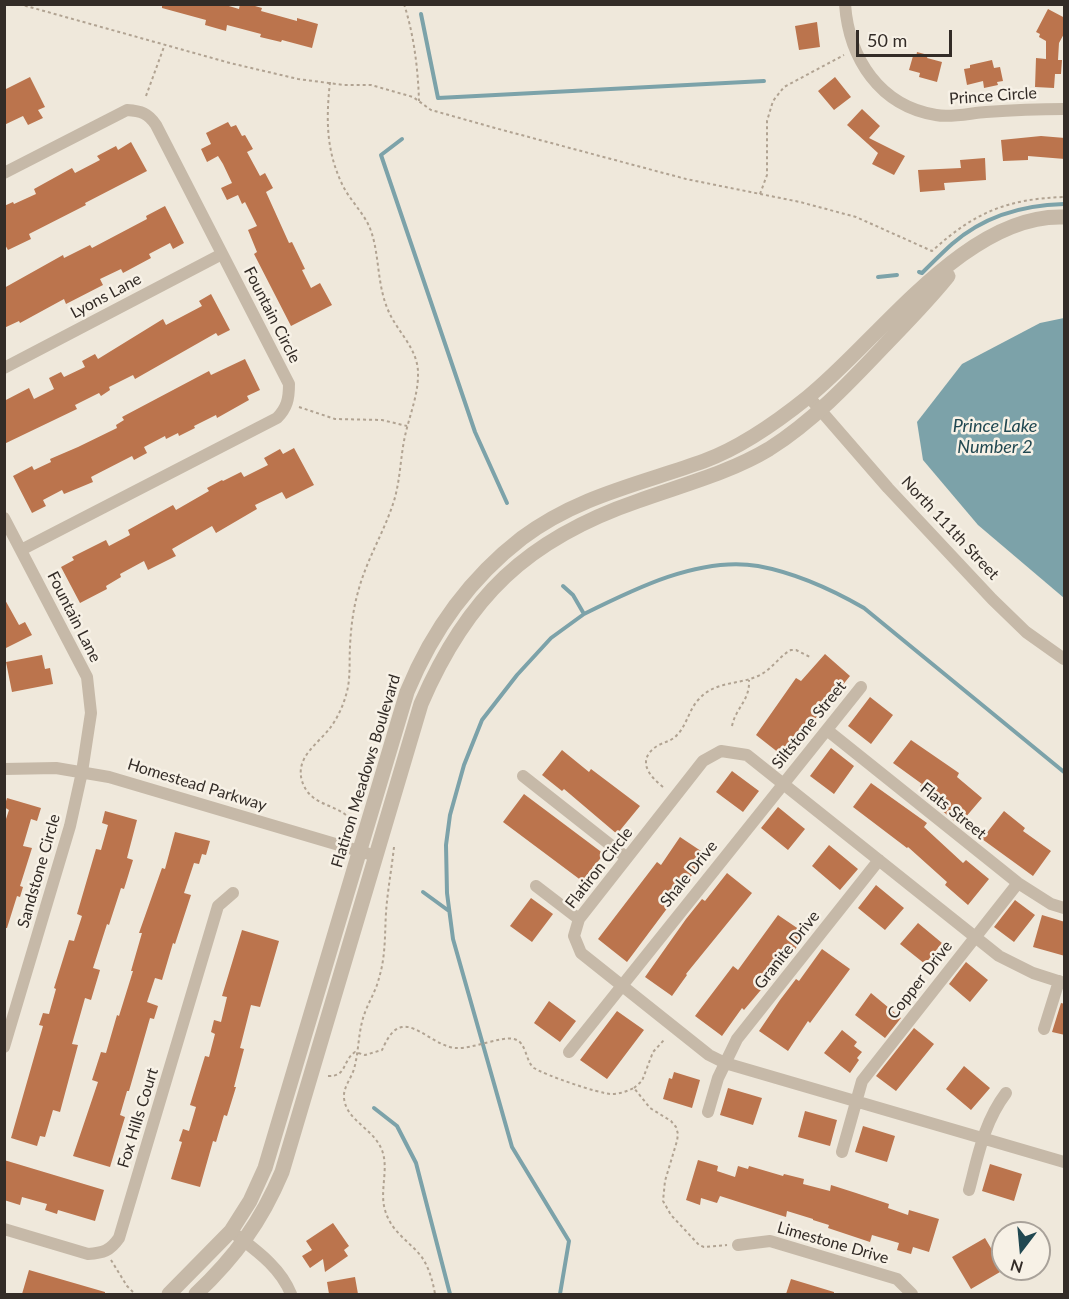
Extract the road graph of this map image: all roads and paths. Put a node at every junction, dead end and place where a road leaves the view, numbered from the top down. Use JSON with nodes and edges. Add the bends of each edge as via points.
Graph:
{"nodes":[{"id":1,"x":19,"y":4,"type":"edge"},
{"id":2,"x":404,"y":4,"type":"edge"},
{"id":3,"x":845,"y":4,"type":"edge"},
{"id":4,"x":165,"y":44,"type":"junction"},
{"id":5,"x":846,"y":55,"type":"dead end"},
{"id":6,"x":330,"y":82,"type":"junction"},
{"id":7,"x":146,"y":96,"type":"dead end"},
{"id":8,"x":419,"y":101,"type":"junction"},
{"id":9,"x":1065,"y":109,"type":"edge"},
{"id":10,"x":4,"y":173,"type":"edge"},
{"id":11,"x":760,"y":194,"type":"junction"},
{"id":12,"x":1065,"y":196,"type":"edge"},
{"id":13,"x":1065,"y":217,"type":"edge"},
{"id":14,"x":222,"y":254,"type":"junction"},
{"id":15,"x":964,"y":254,"type":"junction"},
{"id":16,"x":4,"y":368,"type":"edge"},
{"id":17,"x":809,"y":397,"type":"junction"},
{"id":18,"x":310,"y":411,"type":"dead end"},
{"id":19,"x":820,"y":411,"type":"junction"},
{"id":20,"x":407,"y":426,"type":"junction"},
{"id":21,"x":4,"y":518,"type":"edge"},
{"id":22,"x":21,"y":550,"type":"junction"},
{"id":23,"x":810,"y":657,"type":"dead end"},
{"id":24,"x":1065,"y":659,"type":"edge"},
{"id":25,"x":749,"y":679,"type":"junction"},
{"id":26,"x":861,"y":687,"type":"dead end"},
{"id":27,"x":732,"y":726,"type":"dead end"},
{"id":28,"x":827,"y":730,"type":"junction"},
{"id":29,"x":4,"y":769,"type":"edge"},
{"id":30,"x":82,"y":772,"type":"junction"},
{"id":31,"x":523,"y":776,"type":"dead end"},
{"id":32,"x":783,"y":783,"type":"junction"},
{"id":33,"x":663,"y":787,"type":"dead end"},
{"id":34,"x":355,"y":828,"type":"dead end"},
{"id":35,"x":395,"y":841,"type":"dead end"},
{"id":36,"x":359,"y":851,"type":"junction"},
{"id":37,"x":376,"y":856,"type":"junction"},
{"id":38,"x":627,"y":858,"type":"junction"},
{"id":39,"x":879,"y":860,"type":"junction"},
{"id":40,"x":1017,"y":883,"type":"junction"},
{"id":41,"x":536,"y":886,"type":"dead end"},
{"id":42,"x":232,"y":893,"type":"dead end"},
{"id":43,"x":1065,"y":908,"type":"edge"},
{"id":44,"x":579,"y":919,"type":"junction"},
{"id":45,"x":975,"y":936,"type":"junction"},
{"id":46,"x":1062,"y":982,"type":"edge"},
{"id":47,"x":622,"y":985,"type":"junction"},
{"id":48,"x":1044,"y":1029,"type":"dead end"},
{"id":49,"x":664,"y":1040,"type":"dead end"},
{"id":50,"x":4,"y":1047,"type":"edge"},
{"id":51,"x":569,"y":1052,"type":"dead end"},
{"id":52,"x":358,"y":1053,"type":"junction"},
{"id":53,"x":725,"y":1063,"type":"junction"},
{"id":54,"x":328,"y":1076,"type":"dead end"},
{"id":55,"x":634,"y":1088,"type":"junction"},
{"id":56,"x":1006,"y":1094,"type":"dead end"},
{"id":57,"x":856,"y":1102,"type":"junction"},
{"id":58,"x":708,"y":1112,"type":"dead end"},
{"id":59,"x":984,"y":1138,"type":"junction"},
{"id":60,"x":842,"y":1152,"type":"dead end"},
{"id":61,"x":1065,"y":1162,"type":"edge"},
{"id":62,"x":969,"y":1190,"type":"dead end"},
{"id":63,"x":4,"y":1230,"type":"edge"},
{"id":64,"x":231,"y":1231,"type":"junction"},
{"id":65,"x":244,"y":1241,"type":"junction"},
{"id":66,"x":738,"y":1245,"type":"joint"},
{"id":67,"x":106,"y":1251,"type":"junction"},
{"id":68,"x":135,"y":1294,"type":"edge"},
{"id":69,"x":170,"y":1294,"type":"edge"},
{"id":70,"x":196,"y":1294,"type":"edge"},
{"id":71,"x":291,"y":1294,"type":"edge"},
{"id":72,"x":435,"y":1294,"type":"edge"},
{"id":73,"x":912,"y":1294,"type":"edge"}],
"edges":[{"from":1,"to":4,"type":"path"},
{"from":2,"to":8,"type":"path","via":[[417,66]]},
{"from":3,"to":9,"type":"street","name":"Prince Circle","via":[[854,51],[868,74],[908,108],[938,116]]},
{"from":4,"to":6,"type":"path","via":[[298,79]]},
{"from":4,"to":7,"type":"path"},
{"from":5,"to":11,"type":"path","via":[[784,87],[773,101],[767,121],[766,175]]},
{"from":6,"to":8,"type":"path","via":[[371,85]]},
{"from":6,"to":20,"type":"path","via":[[326,118],[333,161],[342,185],[369,227],[381,292],[417,361],[416,390]]},
{"from":8,"to":11,"type":"path","via":[[431,110],[495,128]]},
{"from":10,"to":14,"type":"street","name":"Fountain Circle","via":[[127,110],[142,111],[156,125]]},
{"from":11,"to":12,"type":"path","via":[[856,217],[932,251],[989,211],[1019,201]]},
{"from":13,"to":15,"type":"street","via":[[1004,228]]},
{"from":14,"to":16,"type":"street","name":"Lyons Lane"},
{"from":14,"to":22,"type":"street","name":"Fountain Circle","via":[[289,384],[285,410],[277,418]]},
{"from":15,"to":17,"type":"street","via":[[924,286]]},
{"from":15,"to":19,"type":"street","via":[[933,294]]},
{"from":17,"to":19,"type":"street","name":"North 111th Street"},
{"from":17,"to":36,"type":"street","name":"Flatiron Meadows Boulevard","via":[[741,444],[576,506],[522,538],[483,573],[444,620],[414,676]]},
{"from":18,"to":20,"type":"path","via":[[334,419],[382,420]]},
{"from":19,"to":24,"type":"street","name":"North 111th Street","via":[[992,599],[1026,632]]},
{"from":19,"to":37,"type":"street","name":"Flatiron Meadows Boulevard","via":[[768,449],[733,467],[585,521],[553,539],[506,575],[471,613],[436,669],[421,705]]},
{"from":20,"to":34,"type":"path","via":[[394,501],[364,570],[354,608],[346,695],[330,728],[305,756],[302,768],[302,779],[310,795],[344,813]]},
{"from":21,"to":22,"type":"street","name":"Fountain Lane"},
{"from":22,"to":30,"type":"street","name":"Fountain Lane","via":[[87,677],[91,713]]},
{"from":23,"to":25,"type":"path","via":[[791,650],[768,670]]},
{"from":25,"to":27,"type":"path","via":[[747,699],[736,712]]},
{"from":25,"to":33,"type":"path","via":[[707,692],[677,736],[651,752],[647,769]]},
{"from":26,"to":28,"type":"street","name":"Siltstone Street"},
{"from":28,"to":32,"type":"street","name":"Siltstone Street"},
{"from":28,"to":40,"type":"street","name":"Flats Street"},
{"from":29,"to":30,"type":"street","name":"Homestead Parkway"},
{"from":30,"to":36,"type":"street","name":"Homestead Parkway"},
{"from":30,"to":50,"type":"street","name":"Sandstone Circle","via":[[70,826]]},
{"from":31,"to":38,"type":"street"},
{"from":32,"to":38,"type":"street","name":"Flatiron Circle","via":[[747,755],[721,751],[703,762]]},
{"from":32,"to":39,"type":"street","name":"Flatiron Circle"},
{"from":32,"to":47,"type":"street","name":"Shale Drive"},
{"from":35,"to":52,"type":"path","via":[[384,955],[364,1016]]},
{"from":36,"to":37,"type":"street","name":"Homestead Parkway"},
{"from":36,"to":64,"type":"street","name":"Flatiron Meadows Boulevard","via":[[271,1151],[250,1201]]},
{"from":37,"to":65,"type":"street","name":"Flatiron Meadows Boulevard","via":[[282,1172]]},
{"from":38,"to":44,"type":"street","name":"Flatiron Circle"},
{"from":39,"to":45,"type":"street","name":"Flatiron Circle"},
{"from":39,"to":53,"type":"street","name":"Granite Drive","via":[[737,1040]]},
{"from":40,"to":43,"type":"street","name":"Flats Street"},
{"from":40,"to":45,"type":"street","name":"Copper Drive"},
{"from":41,"to":44,"type":"street"},
{"from":42,"to":67,"type":"street","name":"Fox Hills Court","via":[[219,906],[119,1238]]},
{"from":44,"to":47,"type":"street","name":"Flatiron Circle","via":[[574,936],[581,953]]},
{"from":45,"to":46,"type":"street","name":"Flatiron Circle","via":[[999,956],[1033,974]]},
{"from":45,"to":57,"type":"street","name":"Copper Drive","via":[[862,1081]]},
{"from":46,"to":48,"type":"street"},
{"from":47,"to":51,"type":"street","name":"Shale Drive"},
{"from":47,"to":53,"type":"street","name":"Flatiron Circle"},
{"from":49,"to":55,"type":"path","via":[[653,1052],[642,1082]]},
{"from":52,"to":54,"type":"path","via":[[350,1055],[340,1074]]},
{"from":52,"to":55,"type":"path","via":[[382,1050],[391,1035],[403,1026],[455,1048],[513,1039],[521,1042],[532,1066],[547,1074],[598,1092],[614,1094]]},
{"from":52,"to":72,"type":"path","via":[[344,1099],[349,1113],[381,1146],[385,1159],[382,1192],[386,1212],[402,1239],[421,1256]]},
{"from":53,"to":57,"type":"street","name":"Flatiron Circle"},
{"from":53,"to":58,"type":"street","name":"Granite Drive"},
{"from":55,"to":66,"type":"path","via":[[650,1108],[676,1127],[678,1134],[663,1201],[671,1215],[699,1245]]},
{"from":56,"to":59,"type":"street","via":[[995,1108]]},
{"from":57,"to":59,"type":"street","name":"Flatiron Circle"},
{"from":57,"to":60,"type":"street","name":"Copper Drive"},
{"from":59,"to":61,"type":"street","name":"Flatiron Circle"},
{"from":59,"to":62,"type":"street"},
{"from":63,"to":67,"type":"street","via":[[88,1254]]},
{"from":64,"to":65,"type":"street"},
{"from":64,"to":69,"type":"street","name":"Flatiron Meadows Boulevard"},
{"from":65,"to":70,"type":"street","name":"Flatiron Meadows Boulevard"},
{"from":65,"to":71,"type":"street","via":[[270,1262]]},
{"from":66,"to":73,"type":"street","name":"Limestone Drive","via":[[770,1241],[897,1278]]},
{"from":67,"to":68,"type":"path"}]}
